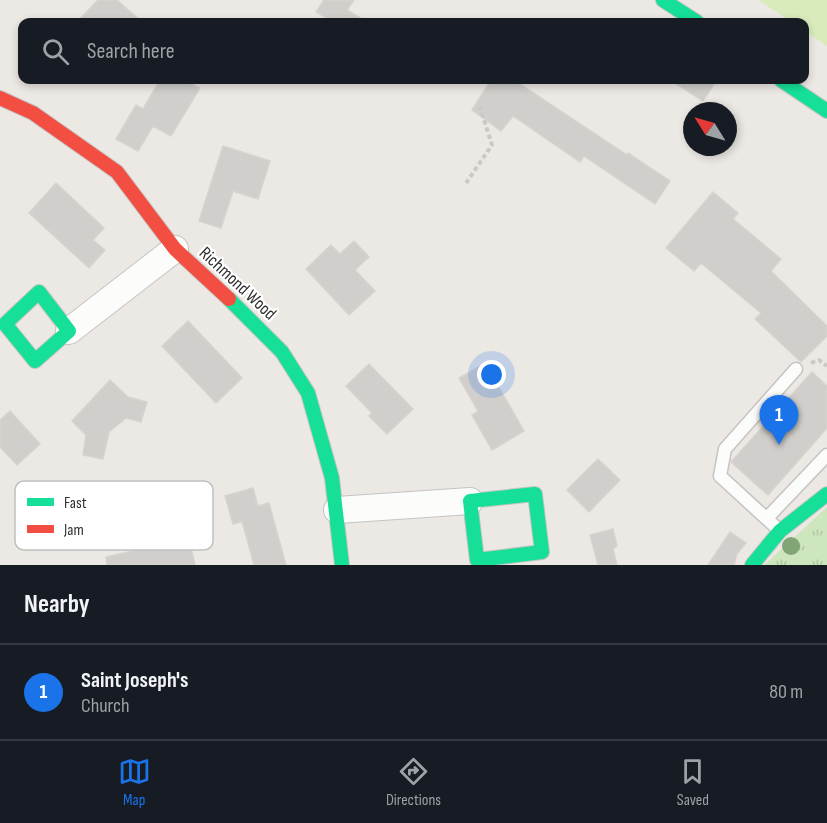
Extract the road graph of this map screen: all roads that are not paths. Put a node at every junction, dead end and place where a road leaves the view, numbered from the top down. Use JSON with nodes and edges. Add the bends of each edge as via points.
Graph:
{"nodes":[{"id":1,"x":663,"y":0,"type":"edge"},
{"id":2,"x":691,"y":18,"type":"edge"},
{"id":3,"x":787,"y":84,"type":"edge"},
{"id":4,"x":0,"y":98,"type":"edge"},
{"id":5,"x":827,"y":111,"type":"edge"},
{"id":6,"x":175,"y":249,"type":"junction"},
{"id":7,"x":69,"y":331,"type":"junction"},
{"id":8,"x":796,"y":369,"type":"dead end"},
{"id":9,"x":827,"y":455,"type":"edge"},
{"id":10,"x":827,"y":494,"type":"edge"},
{"id":11,"x":470,"y":501,"type":"junction"},
{"id":12,"x":337,"y":510,"type":"junction"},
{"id":13,"x":766,"y":518,"type":"junction"},
{"id":14,"x":780,"y":531,"type":"junction"},
{"id":15,"x":342,"y":565,"type":"edge"},
{"id":16,"x":752,"y":565,"type":"edge"}],
"edges":[{"from":1,"to":2,"type":"street"},
{"from":3,"to":5,"type":"street"},
{"from":4,"to":6,"type":"street","name":"Richmond Wood","via":[[33,113],[117,172]]},
{"from":6,"to":7,"type":"street"},
{"from":6,"to":12,"type":"street","name":"Richmond Wood","via":[[282,352],[308,393]]},
{"from":7,"to":7,"type":"street","via":[[39,292],[5,324],[35,361]]},
{"from":8,"to":13,"type":"lane","via":[[726,449],[720,476]]},
{"from":9,"to":13,"type":"lane"},
{"from":10,"to":14,"type":"street"},
{"from":11,"to":11,"type":"street","via":[[477,560],[542,552],[535,494]]},
{"from":11,"to":12,"type":"street"},
{"from":12,"to":15,"type":"street","name":"Richmond Wood"},
{"from":13,"to":14,"type":"lane"},
{"from":14,"to":16,"type":"street"}]}
